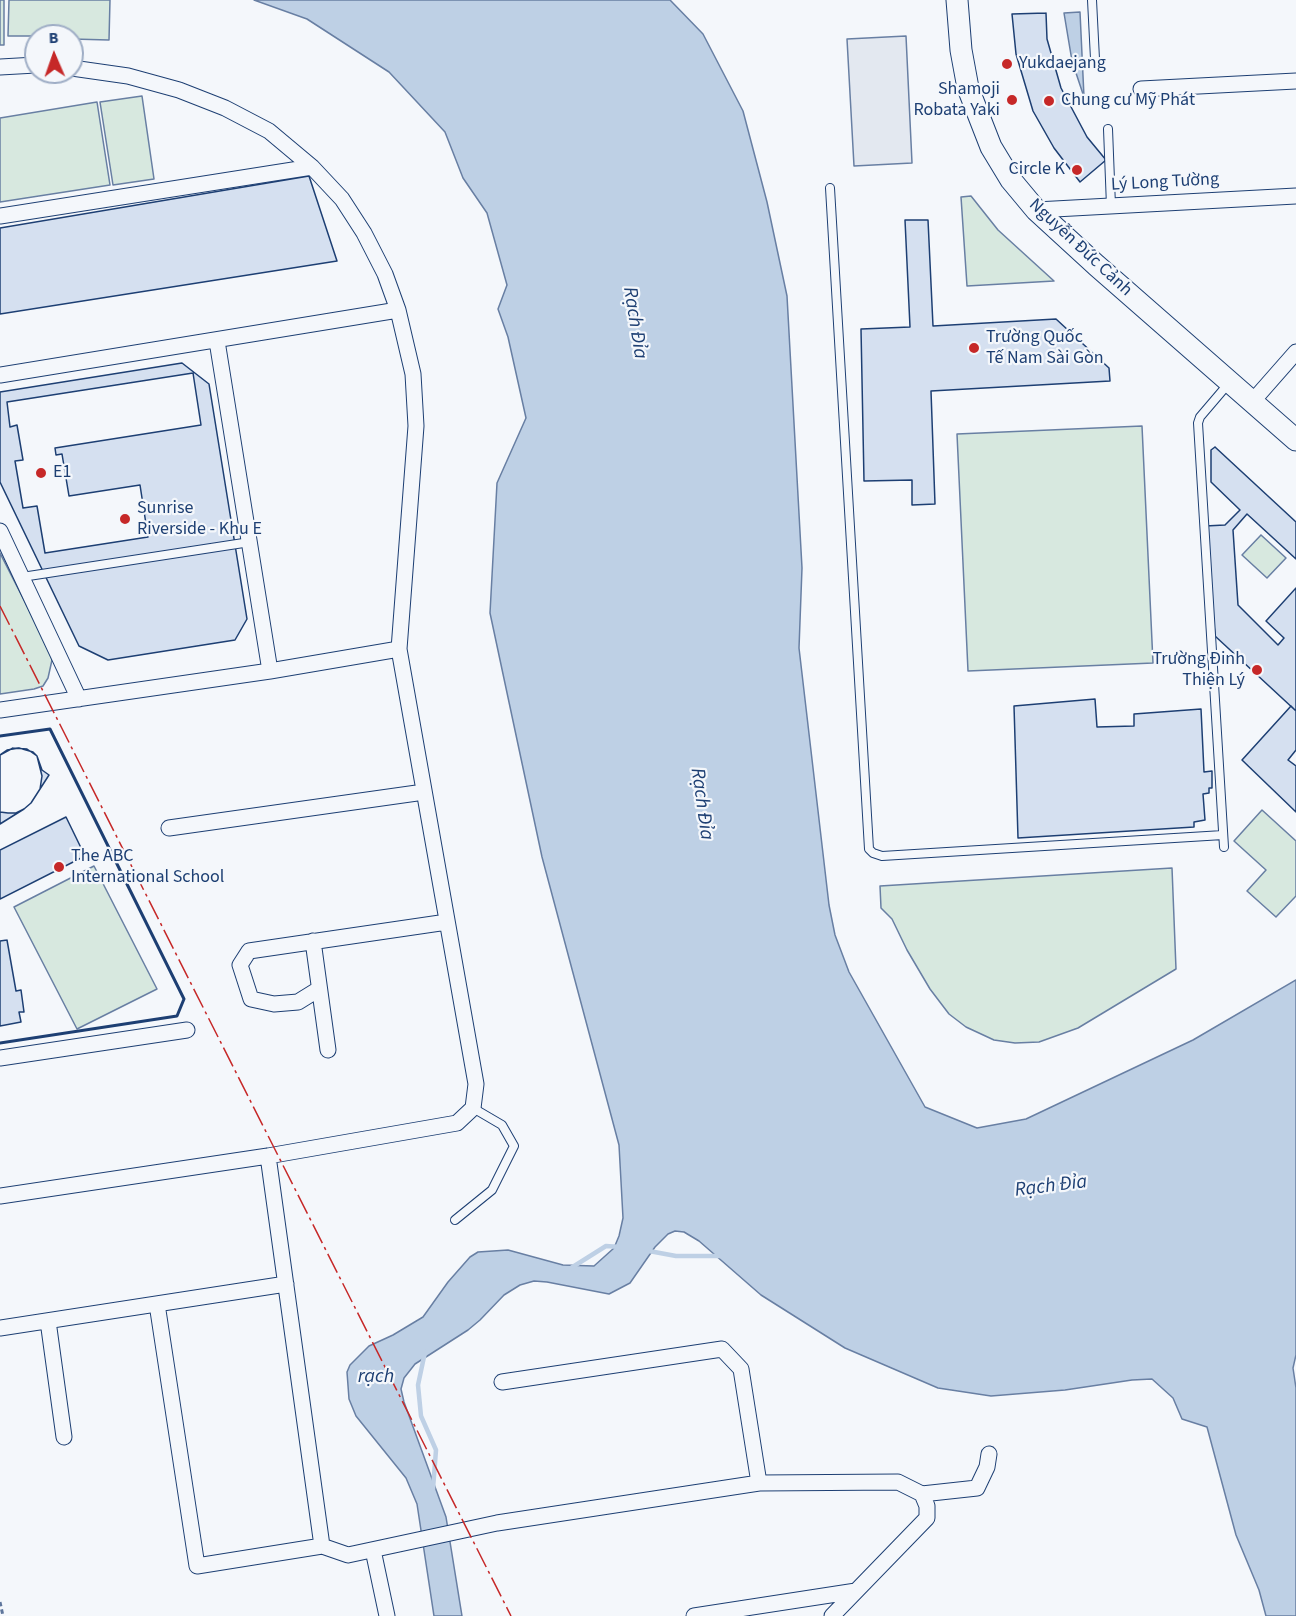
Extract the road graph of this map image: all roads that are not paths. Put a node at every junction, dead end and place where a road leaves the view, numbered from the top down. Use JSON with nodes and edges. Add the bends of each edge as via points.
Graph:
{"nodes":[{"id":1,"x":957,"y":0,"type":"edge"},
{"id":2,"x":1092,"y":0,"type":"edge"},
{"id":3,"x":1095,"y":59,"type":"dead end"},
{"id":4,"x":24,"y":66,"type":"edge"},
{"id":5,"x":0,"y":67,"type":"edge"},
{"id":6,"x":84,"y":70,"type":"edge"},
{"id":7,"x":1296,"y":81,"type":"edge"},
{"id":8,"x":1141,"y":90,"type":"dead end"},
{"id":9,"x":1108,"y":129,"type":"dead end"},
{"id":10,"x":312,"y":167,"type":"junction"},
{"id":11,"x":830,"y":188,"type":"dead end"},
{"id":12,"x":1296,"y":196,"type":"edge"},
{"id":13,"x":1111,"y":206,"type":"junction"},
{"id":14,"x":1036,"y":210,"type":"junction"},
{"id":15,"x":0,"y":216,"type":"edge"},
{"id":16,"x":398,"y":310,"type":"junction"},
{"id":17,"x":217,"y":341,"type":"junction"},
{"id":18,"x":1296,"y":352,"type":"edge"},
{"id":19,"x":0,"y":375,"type":"edge"},
{"id":20,"x":1230,"y":382,"type":"junction"},
{"id":21,"x":1252,"y":402,"type":"junction"},
{"id":22,"x":1296,"y":440,"type":"edge"},
{"id":23,"x":0,"y":531,"type":"edge"},
{"id":24,"x":250,"y":542,"type":"junction"},
{"id":25,"x":22,"y":577,"type":"junction"},
{"id":26,"x":399,"y":649,"type":"junction"},
{"id":27,"x":270,"y":671,"type":"junction"},
{"id":28,"x":79,"y":699,"type":"junction"},
{"id":29,"x":0,"y":710,"type":"edge"},
{"id":30,"x":424,"y":792,"type":"junction"},
{"id":31,"x":169,"y":828,"type":"dead end"},
{"id":32,"x":1223,"y":835,"type":"junction"},
{"id":33,"x":1224,"y":847,"type":"dead end"},
{"id":34,"x":447,"y":922,"type":"junction"},
{"id":35,"x":313,"y":941,"type":"junction"},
{"id":36,"x":320,"y":989,"type":"junction"},
{"id":37,"x":187,"y":1030,"type":"dead end"},
{"id":38,"x":328,"y":1050,"type":"dead end"},
{"id":39,"x":0,"y":1058,"type":"edge"},
{"id":40,"x":473,"y":1108,"type":"junction"},
{"id":41,"x":268,"y":1156,"type":"junction"},
{"id":42,"x":0,"y":1196,"type":"edge"},
{"id":43,"x":455,"y":1220,"type":"dead end"},
{"id":44,"x":286,"y":1284,"type":"junction"},
{"id":45,"x":157,"y":1304,"type":"junction"},
{"id":46,"x":48,"y":1321,"type":"junction"},
{"id":47,"x":0,"y":1328,"type":"edge"},
{"id":48,"x":502,"y":1382,"type":"dead end"},
{"id":49,"x":64,"y":1437,"type":"dead end"},
{"id":50,"x":989,"y":1454,"type":"dead end"},
{"id":51,"x":759,"y":1483,"type":"junction"},
{"id":52,"x":922,"y":1494,"type":"junction"},
{"id":53,"x":322,"y":1546,"type":"junction"},
{"id":54,"x":373,"y":1550,"type":"junction"},
{"id":55,"x":856,"y":1591,"type":"junction"},
{"id":56,"x":387,"y":1616,"type":"edge"},
{"id":57,"x":694,"y":1616,"type":"edge"},
{"id":58,"x":832,"y":1616,"type":"edge"}],
"edges":[{"from":1,"to":14,"type":"main road","name":"Nguyễn Đức Cảnh","via":[[963,69],[982,129],[1011,180]]},
{"from":2,"to":3,"type":"lane"},
{"from":4,"to":5,"type":"street"},
{"from":6,"to":10,"type":"street","via":[[128,76],[225,108],[268,131]]},
{"from":7,"to":8,"type":"street"},
{"from":9,"to":13,"type":"lane"},
{"from":10,"to":15,"type":"street"},
{"from":10,"to":16,"type":"street","via":[[342,199],[364,233]]},
{"from":11,"to":32,"type":"lane","via":[[869,849],[882,856]]},
{"from":12,"to":13,"type":"street","name":"Lý Long Tường"},
{"from":13,"to":14,"type":"street","name":"Lý Long Tường"},
{"from":14,"to":20,"type":"main road","name":"Nguyễn Đức Cảnh"},
{"from":16,"to":17,"type":"street"},
{"from":16,"to":26,"type":"street","via":[[413,374],[416,426]]},
{"from":17,"to":19,"type":"street"},
{"from":17,"to":24,"type":"street"},
{"from":18,"to":21,"type":"street"},
{"from":20,"to":21,"type":"main road","name":"Nguyễn Đức Cảnh"},
{"from":20,"to":32,"type":"lane","via":[[1198,423]]},
{"from":21,"to":22,"type":"main road","name":"Nguyễn Đức Cảnh"},
{"from":23,"to":25,"type":"street"},
{"from":24,"to":25,"type":"lane"},
{"from":24,"to":27,"type":"street"},
{"from":25,"to":28,"type":"street"},
{"from":26,"to":27,"type":"street"},
{"from":26,"to":30,"type":"street"},
{"from":27,"to":28,"type":"street"},
{"from":28,"to":29,"type":"street"},
{"from":30,"to":31,"type":"street"},
{"from":30,"to":34,"type":"street"},
{"from":32,"to":33,"type":"lane"},
{"from":34,"to":35,"type":"street"},
{"from":34,"to":40,"type":"street","via":[[476,1083]]},
{"from":35,"to":36,"type":"street"},
{"from":35,"to":36,"type":"street","via":[[249,951],[240,965],[251,999],[274,1004],[298,1002]]},
{"from":36,"to":38,"type":"street"},
{"from":37,"to":39,"type":"street"},
{"from":40,"to":41,"type":"street","via":[[457,1123]]},
{"from":40,"to":43,"type":"lane","via":[[502,1125],[514,1146],[492,1190]]},
{"from":41,"to":42,"type":"street"},
{"from":41,"to":44,"type":"street"},
{"from":44,"to":45,"type":"street"},
{"from":44,"to":53,"type":"street"},
{"from":45,"to":46,"type":"street"},
{"from":45,"to":53,"type":"street","via":[[197,1566]]},
{"from":46,"to":47,"type":"street"},
{"from":46,"to":49,"type":"street"},
{"from":48,"to":51,"type":"street","via":[[722,1349],[741,1369]]},
{"from":50,"to":52,"type":"street","via":[[976,1488]]},
{"from":51,"to":52,"type":"street","via":[[898,1482]]},
{"from":51,"to":54,"type":"street","via":[[498,1523]]},
{"from":52,"to":55,"type":"street","via":[[927,1518]]},
{"from":53,"to":54,"type":"street","via":[[348,1555]]},
{"from":54,"to":56,"type":"street"},
{"from":55,"to":57,"type":"street"},
{"from":55,"to":58,"type":"street"}]}
